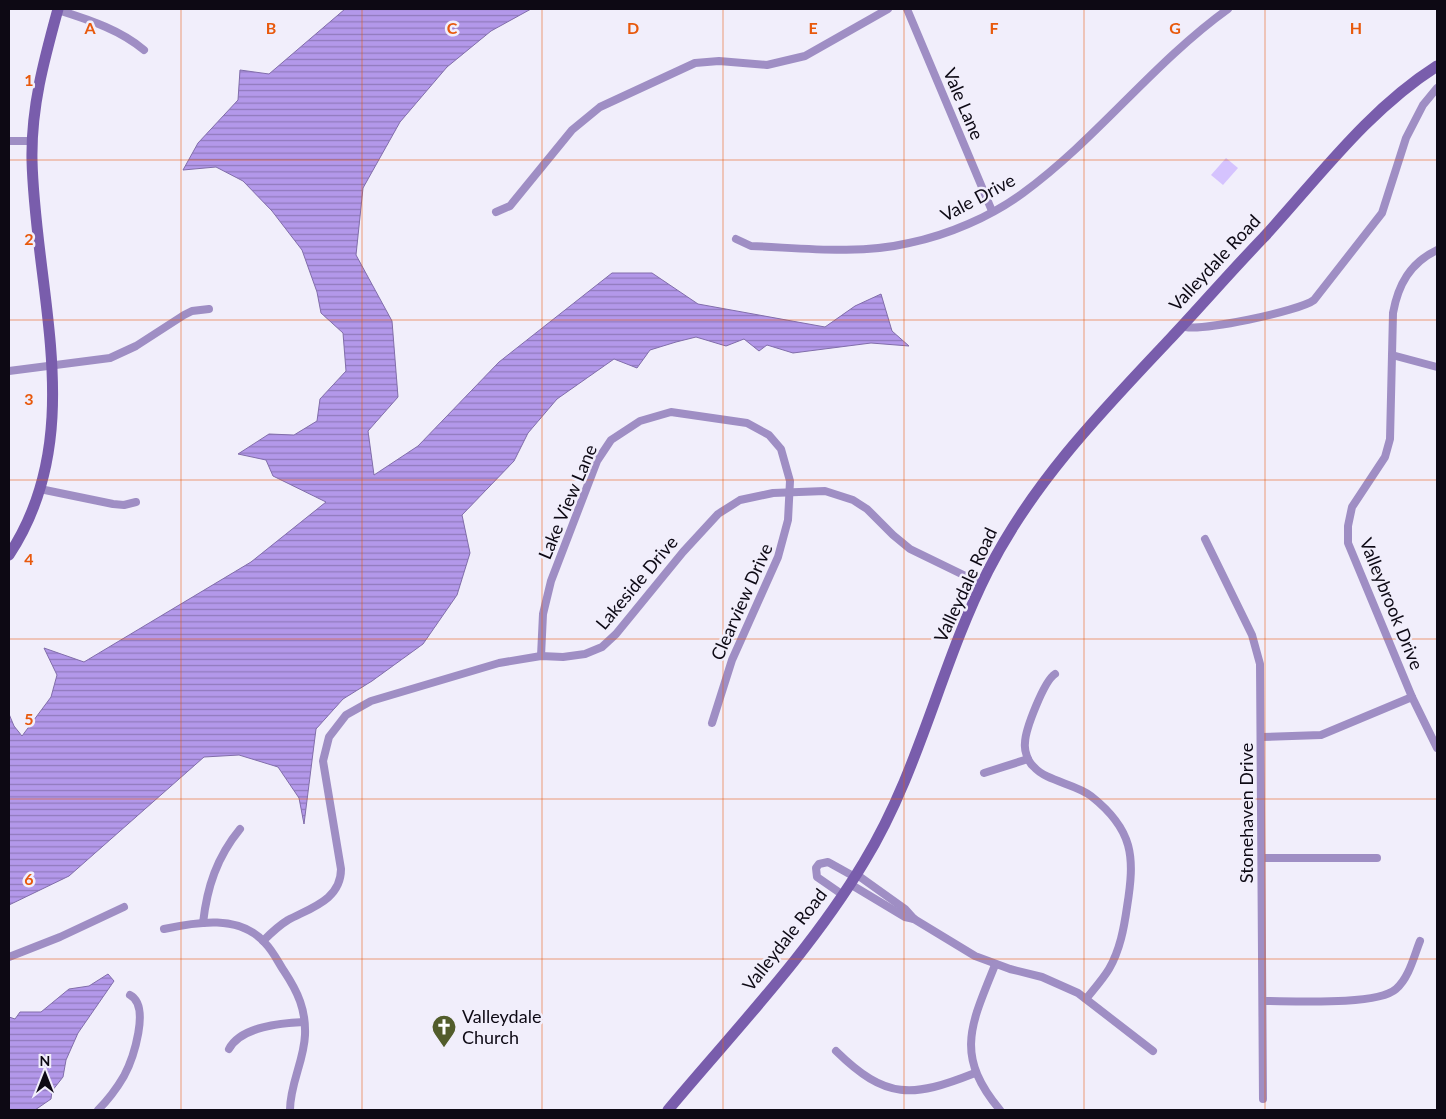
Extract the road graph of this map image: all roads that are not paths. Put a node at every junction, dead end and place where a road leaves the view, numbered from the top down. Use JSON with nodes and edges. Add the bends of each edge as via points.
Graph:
{"nodes":[{"id":1,"x":58,"y":9,"type":"edge"},
{"id":2,"x":888,"y":9,"type":"edge"},
{"id":3,"x":907,"y":9,"type":"edge"},
{"id":4,"x":1228,"y":9,"type":"edge"},
{"id":5,"x":144,"y":50,"type":"dead end"},
{"id":6,"x":1437,"y":66,"type":"edge"},
{"id":7,"x":1437,"y":88,"type":"edge"},
{"id":8,"x":9,"y":141,"type":"edge"},
{"id":9,"x":32,"y":141,"type":"junction"},
{"id":10,"x":992,"y":211,"type":"junction"},
{"id":11,"x":496,"y":212,"type":"dead end"},
{"id":12,"x":736,"y":239,"type":"dead end"},
{"id":13,"x":1437,"y":250,"type":"edge"},
{"id":14,"x":209,"y":309,"type":"dead end"},
{"id":15,"x":1181,"y":326,"type":"junction"},
{"id":16,"x":1392,"y":355,"type":"junction"},
{"id":17,"x":53,"y":365,"type":"junction"},
{"id":18,"x":1437,"y":366,"type":"edge"},
{"id":19,"x":9,"y":371,"type":"edge"},
{"id":20,"x":40,"y":489,"type":"junction"},
{"id":21,"x":790,"y":492,"type":"junction"},
{"id":22,"x":136,"y":502,"type":"dead end"},
{"id":23,"x":1205,"y":539,"type":"dead end"},
{"id":24,"x":9,"y":555,"type":"edge"},
{"id":25,"x":982,"y":584,"type":"junction"},
{"id":26,"x":541,"y":656,"type":"junction"},
{"id":27,"x":1055,"y":674,"type":"dead end"},
{"id":28,"x":1412,"y":697,"type":"junction"},
{"id":29,"x":712,"y":722,"type":"dead end"},
{"id":30,"x":1261,"y":737,"type":"junction"},
{"id":31,"x":1437,"y":748,"type":"edge"},
{"id":32,"x":1028,"y":759,"type":"junction"},
{"id":33,"x":984,"y":773,"type":"dead end"},
{"id":34,"x":240,"y":829,"type":"dead end"},
{"id":35,"x":1262,"y":858,"type":"junction"},
{"id":36,"x":1377,"y":858,"type":"dead end"},
{"id":37,"x":854,"y":878,"type":"junction"},
{"id":38,"x":843,"y":895,"type":"junction"},
{"id":39,"x":124,"y":907,"type":"dead end"},
{"id":40,"x":914,"y":919,"type":"junction"},
{"id":41,"x":204,"y":923,"type":"junction"},
{"id":42,"x":164,"y":929,"type":"dead end"},
{"id":43,"x":263,"y":940,"type":"junction"},
{"id":44,"x":1420,"y":940,"type":"dead end"},
{"id":45,"x":9,"y":957,"type":"edge"},
{"id":46,"x":995,"y":965,"type":"junction"},
{"id":47,"x":130,"y":994,"type":"dead end"},
{"id":48,"x":1086,"y":999,"type":"junction"},
{"id":49,"x":1263,"y":1000,"type":"junction"},
{"id":50,"x":304,"y":1022,"type":"junction"},
{"id":51,"x":229,"y":1049,"type":"dead end"},
{"id":52,"x":836,"y":1051,"type":"dead end"},
{"id":53,"x":1153,"y":1051,"type":"dead end"},
{"id":54,"x":975,"y":1073,"type":"junction"},
{"id":55,"x":1263,"y":1099,"type":"dead end"},
{"id":56,"x":98,"y":1110,"type":"edge"},
{"id":57,"x":290,"y":1110,"type":"edge"},
{"id":58,"x":668,"y":1110,"type":"edge"},
{"id":59,"x":1000,"y":1110,"type":"edge"}],
"edges":[{"from":1,"to":5,"type":"street","via":[[102,24]]},
{"from":1,"to":9,"type":"main road","via":[[37,89]]},
{"from":2,"to":11,"type":"street","via":[[805,56],[767,65],[719,61],[695,63],[600,107],[572,130],[510,206]]},
{"from":3,"to":10,"type":"street","name":"Vale Lane"},
{"from":4,"to":10,"type":"street","name":"Vale Drive","via":[[1183,44],[1056,165],[1023,193]]},
{"from":6,"to":15,"type":"main road","name":"Valleydale Road","via":[[1370,120]]},
{"from":7,"to":15,"type":"street","via":[[1423,105],[1406,138],[1382,213],[1314,300],[1300,307],[1218,326],[1195,329]]},
{"from":8,"to":9,"type":"street"},
{"from":9,"to":17,"type":"main road"},
{"from":10,"to":12,"type":"street","name":"Vale Drive","via":[[934,237],[888,247],[750,246]]},
{"from":13,"to":16,"type":"street","name":"Valleybrook Drive","via":[[1416,264],[1399,288],[1393,313]]},
{"from":14,"to":17,"type":"street","via":[[184,315],[117,355]]},
{"from":15,"to":25,"type":"main road","name":"Valleydale Road","via":[[1050,471],[1005,539]]},
{"from":16,"to":18,"type":"street"},
{"from":16,"to":28,"type":"street","name":"Valleybrook Drive","via":[[1390,439],[1385,457],[1352,507],[1348,543]]},
{"from":17,"to":19,"type":"street"},
{"from":17,"to":20,"type":"main road","via":[[52,439]]},
{"from":20,"to":22,"type":"street","via":[[114,504]]},
{"from":20,"to":24,"type":"main road"},
{"from":21,"to":25,"type":"street","name":"Lakeside Drive","via":[[824,491],[853,500],[910,549]]},
{"from":21,"to":26,"type":"street","name":"Lakeside Drive","via":[[740,500],[718,514],[602,647],[576,656]]},
{"from":21,"to":26,"type":"street","name":"Lake View Lane","via":[[789,472],[781,449],[756,426],[671,412],[633,425],[611,440],[602,453],[580,504],[545,599]]},
{"from":21,"to":29,"type":"street","name":"Clearview Drive","via":[[784,542],[732,660]]},
{"from":23,"to":30,"type":"street","name":"Stonehaven Drive","via":[[1258,650]]},
{"from":25,"to":37,"type":"main road","name":"Valleydale Road","via":[[912,768]]},
{"from":26,"to":43,"type":"street","name":"Lakeside Drive","via":[[493,664],[371,701],[354,708],[339,721],[326,744],[323,766],[340,861],[340,882],[325,901],[286,922]]},
{"from":27,"to":32,"type":"street","via":[[1046,684],[1028,728],[1025,743]]},
{"from":28,"to":30,"type":"street","via":[[1321,735]]},
{"from":28,"to":31,"type":"street","name":"Valleybrook Drive"},
{"from":30,"to":35,"type":"street","name":"Stonehaven Drive"},
{"from":32,"to":33,"type":"street"},
{"from":32,"to":48,"type":"street","via":[[1035,770],[1088,794],[1108,809],[1119,824],[1130,850],[1132,877],[1120,942],[1109,969]]},
{"from":34,"to":41,"type":"street","via":[[212,876]]},
{"from":35,"to":36,"type":"street"},
{"from":35,"to":49,"type":"street","name":"Stonehaven Drive"},
{"from":37,"to":38,"type":"main road","name":"Valleydale Road"},
{"from":37,"to":38,"type":"street","via":[[828,862],[816,868],[818,877]]},
{"from":37,"to":40,"type":"street","via":[[905,909]]},
{"from":37,"to":40,"type":"street","via":[[905,918]]},
{"from":38,"to":58,"type":"main road","name":"Valleydale Road","via":[[812,938]]},
{"from":39,"to":45,"type":"street"},
{"from":40,"to":46,"type":"street","via":[[974,956]]},
{"from":41,"to":42,"type":"street"},
{"from":41,"to":43,"type":"street","via":[[238,925]]},
{"from":43,"to":50,"type":"street","via":[[297,991]]},
{"from":44,"to":49,"type":"street","via":[[1402,982],[1396,990],[1381,998]]},
{"from":46,"to":48,"type":"street","via":[[1042,977]]},
{"from":46,"to":54,"type":"street","via":[[972,1030]]},
{"from":47,"to":56,"type":"street","via":[[139,1011],[134,1051],[124,1076]]},
{"from":48,"to":53,"type":"street"},
{"from":49,"to":55,"type":"street","name":"Stonehaven Drive"},
{"from":50,"to":51,"type":"street","via":[[266,1025]]},
{"from":50,"to":57,"type":"street","via":[[305,1041],[293,1082]]},
{"from":52,"to":54,"type":"street","via":[[868,1078],[897,1090],[933,1088]]},
{"from":54,"to":59,"type":"street","via":[[986,1094]]}]}
